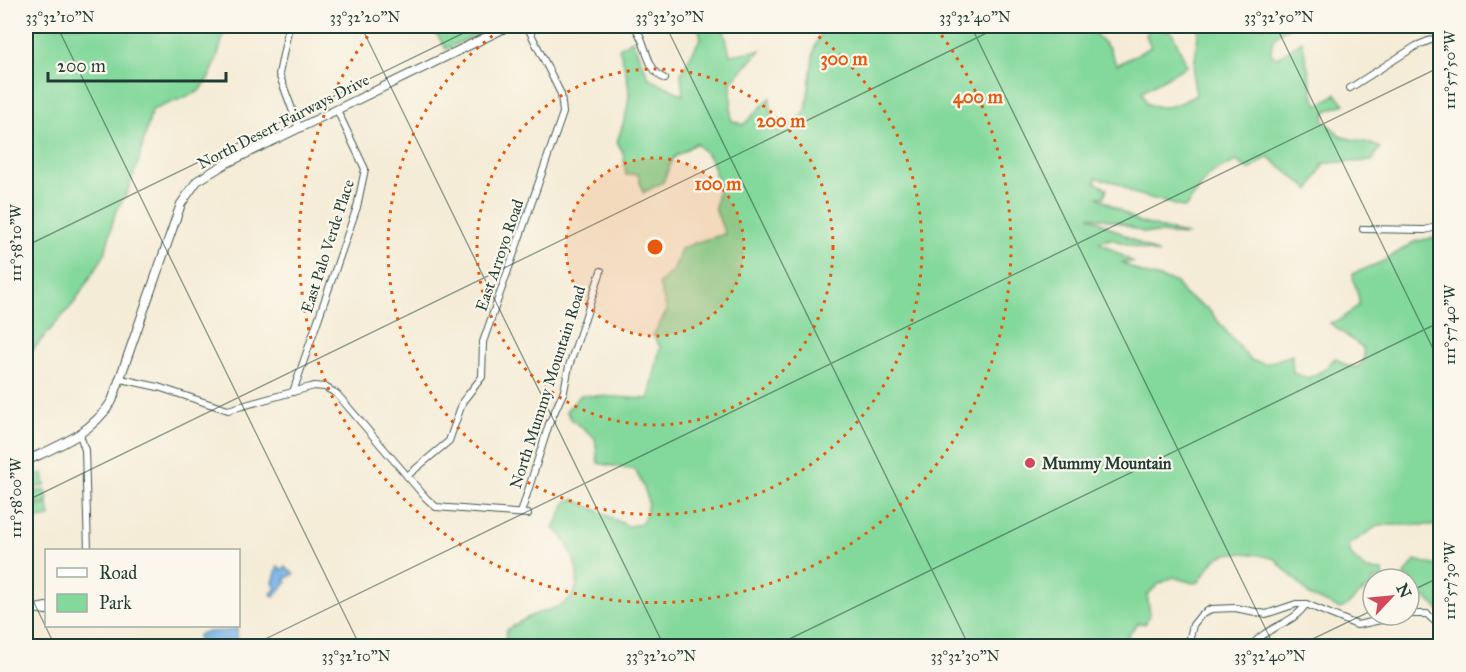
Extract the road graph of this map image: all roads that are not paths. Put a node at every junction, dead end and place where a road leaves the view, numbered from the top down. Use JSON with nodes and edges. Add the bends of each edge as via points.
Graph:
{"nodes":[{"id":1,"x":289,"y":26,"type":"edge"},
{"id":2,"x":509,"y":26,"type":"edge"},
{"id":3,"x":527,"y":26,"type":"edge"},
{"id":4,"x":634,"y":26,"type":"edge"},
{"id":5,"x":1437,"y":26,"type":"edge"},
{"id":6,"x":1438,"y":37,"type":"junction"},
{"id":7,"x":1440,"y":48,"type":"edge"},
{"id":8,"x":665,"y":79,"type":"dead end"},
{"id":9,"x":1350,"y":88,"type":"dead end"},
{"id":10,"x":337,"y":110,"type":"junction"},
{"id":11,"x":299,"y":128,"type":"junction"},
{"id":12,"x":1440,"y":226,"type":"edge"},
{"id":13,"x":1363,"y":229,"type":"dead end"},
{"id":14,"x":601,"y":271,"type":"dead end"},
{"id":15,"x":121,"y":379,"type":"junction"},
{"id":16,"x":292,"y":392,"type":"junction"},
{"id":17,"x":80,"y":435,"type":"junction"},
{"id":18,"x":26,"y":461,"type":"edge"},
{"id":19,"x":407,"y":476,"type":"junction"},
{"id":20,"x":88,"y":549,"type":"edge"},
{"id":21,"x":1306,"y":604,"type":"junction"},
{"id":22,"x":45,"y":606,"type":"edge"},
{"id":23,"x":34,"y":609,"type":"junction"},
{"id":24,"x":26,"y":610,"type":"edge"},
{"id":25,"x":45,"y":611,"type":"edge"},
{"id":26,"x":1421,"y":614,"type":"edge"},
{"id":27,"x":1361,"y":624,"type":"edge"},
{"id":28,"x":1440,"y":626,"type":"edge"},
{"id":29,"x":1188,"y":646,"type":"edge"},
{"id":30,"x":1252,"y":646,"type":"edge"}],
"edges":[{"from":1,"to":11,"type":"street","via":[[279,74]]},
{"from":2,"to":10,"type":"street","name":"North Desert Fairways Drive"},
{"from":3,"to":19,"type":"street","name":"East Arroyo Road","via":[[561,94],[563,113],[483,342],[482,377],[463,401],[446,446]]},
{"from":4,"to":8,"type":"street","via":[[642,36],[651,66]]},
{"from":5,"to":6,"type":"street"},
{"from":6,"to":7,"type":"street"},
{"from":6,"to":9,"type":"street","via":[[1416,46]]},
{"from":10,"to":11,"type":"street","name":"North Desert Fairways Drive"},
{"from":10,"to":16,"type":"street","name":"East Palo Verde Place","via":[[365,169],[357,207]]},
{"from":11,"to":15,"type":"street","name":"North Desert Fairways Drive","via":[[210,172],[191,187],[181,204]]},
{"from":12,"to":13,"type":"street","via":[[1425,230]]},
{"from":14,"to":19,"type":"street","name":"North Mummy Mountain Road","via":[[564,391],[549,424],[525,514],[436,507]]},
{"from":15,"to":16,"type":"street","name":"North Mummy Mountain Road","via":[[228,410]]},
{"from":15,"to":17,"type":"street","name":"North Desert Fairways Drive","via":[[107,408]]},
{"from":16,"to":19,"type":"street","name":"North Mummy Mountain Road","via":[[314,386],[333,391]]},
{"from":17,"to":18,"type":"street","name":"North Desert Fairways Drive"},
{"from":17,"to":20,"type":"street","via":[[85,450]]},
{"from":21,"to":27,"type":"street"},
{"from":21,"to":29,"type":"street","via":[[1266,614],[1235,608],[1211,609],[1193,625]]},
{"from":21,"to":30,"type":"street","via":[[1300,614],[1262,635]]},
{"from":22,"to":23,"type":"street"},
{"from":23,"to":24,"type":"street"},
{"from":23,"to":25,"type":"street"},
{"from":26,"to":28,"type":"street","via":[[1427,614]]}]}
